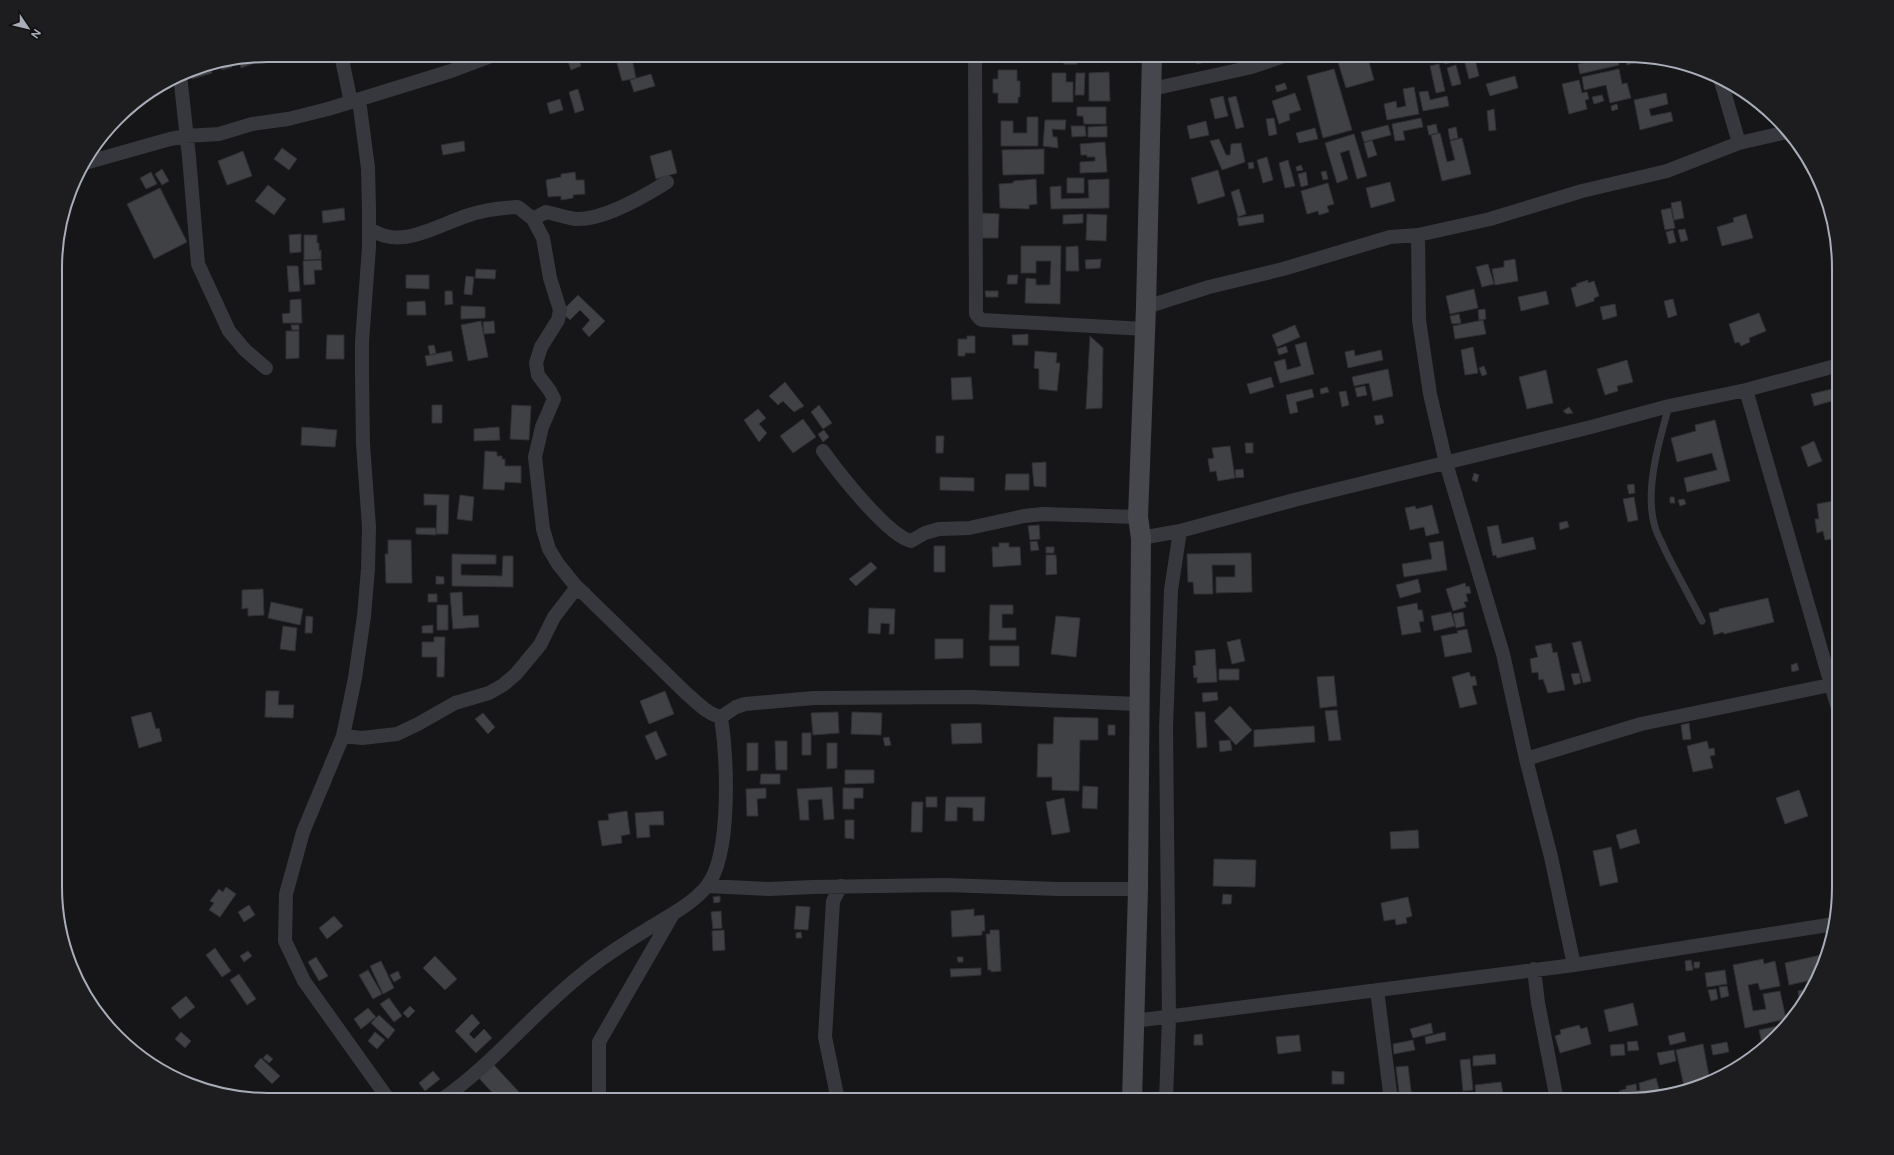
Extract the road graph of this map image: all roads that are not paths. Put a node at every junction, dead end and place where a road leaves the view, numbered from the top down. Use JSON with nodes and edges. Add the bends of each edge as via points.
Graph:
{"nodes":[{"id":1,"x":343,"y":62,"type":"edge"},
{"id":2,"x":475,"y":62,"type":"edge"},
{"id":3,"x":975,"y":62,"type":"edge"},
{"id":4,"x":1152,"y":62,"type":"edge"},
{"id":5,"x":1267,"y":62,"type":"edge"},
{"id":6,"x":181,"y":81,"type":"edge"},
{"id":7,"x":1722,"y":86,"type":"edge"},
{"id":8,"x":1152,"y":89,"type":"junction"},
{"id":9,"x":355,"y":101,"type":"junction"},
{"id":10,"x":1782,"y":133,"type":"edge"},
{"id":11,"x":186,"y":136,"type":"junction"},
{"id":12,"x":1739,"y":143,"type":"junction"},
{"id":13,"x":93,"y":161,"type":"edge"},
{"id":14,"x":667,"y":182,"type":"dead end"},
{"id":15,"x":533,"y":219,"type":"junction"},
{"id":16,"x":369,"y":229,"type":"junction"},
{"id":17,"x":1418,"y":235,"type":"junction"},
{"id":18,"x":1146,"y":307,"type":"junction"},
{"id":19,"x":1145,"y":329,"type":"junction"},
{"id":20,"x":1832,"y":367,"type":"edge"},
{"id":21,"x":266,"y":368,"type":"dead end"},
{"id":22,"x":1746,"y":390,"type":"junction"},
{"id":23,"x":1669,"y":406,"type":"junction"},
{"id":24,"x":823,"y":451,"type":"dead end"},
{"id":25,"x":1446,"y":462,"type":"junction"},
{"id":26,"x":1138,"y":517,"type":"junction"},
{"id":27,"x":1180,"y":531,"type":"junction"},
{"id":28,"x":1141,"y":538,"type":"junction"},
{"id":29,"x":584,"y":593,"type":"junction"},
{"id":30,"x":1702,"y":620,"type":"dead end"},
{"id":31,"x":1830,"y":685,"type":"junction"},
{"id":32,"x":1832,"y":692,"type":"edge"},
{"id":33,"x":1138,"y":704,"type":"junction"},
{"id":34,"x":721,"y":717,"type":"junction"},
{"id":35,"x":343,"y":736,"type":"junction"},
{"id":36,"x":1526,"y":759,"type":"junction"},
{"id":37,"x":707,"y":886,"type":"junction"},
{"id":38,"x":841,"y":886,"type":"junction"},
{"id":39,"x":1138,"y":889,"type":"junction"},
{"id":40,"x":673,"y":913,"type":"junction"},
{"id":41,"x":1828,"y":925,"type":"edge"},
{"id":42,"x":1574,"y":965,"type":"junction"},
{"id":43,"x":1534,"y":970,"type":"junction"},
{"id":44,"x":1377,"y":990,"type":"junction"},
{"id":45,"x":1169,"y":1018,"type":"junction"},
{"id":46,"x":1134,"y":1021,"type":"junction"},
{"id":47,"x":384,"y":1093,"type":"edge"},
{"id":48,"x":451,"y":1093,"type":"edge"},
{"id":49,"x":600,"y":1093,"type":"edge"},
{"id":50,"x":837,"y":1093,"type":"edge"},
{"id":51,"x":1132,"y":1093,"type":"edge"},
{"id":52,"x":1166,"y":1093,"type":"edge"},
{"id":53,"x":1390,"y":1093,"type":"edge"},
{"id":54,"x":1555,"y":1093,"type":"edge"}],
"edges":[{"from":1,"to":9,"type":"street"},
{"from":2,"to":9,"type":"street"},
{"from":3,"to":19,"type":"street","via":[[976,314],[983,320]]},
{"from":4,"to":8,"type":"street"},
{"from":5,"to":8,"type":"street"},
{"from":6,"to":11,"type":"street"},
{"from":7,"to":12,"type":"street"},
{"from":8,"to":18,"type":"street"},
{"from":9,"to":11,"type":"street","via":[[219,134]]},
{"from":9,"to":16,"type":"street","via":[[368,168]]},
{"from":10,"to":12,"type":"street"},
{"from":11,"to":13,"type":"street"},
{"from":11,"to":21,"type":"street","via":[[198,264],[229,331],[245,350]]},
{"from":12,"to":17,"type":"street","via":[[1668,171],[1582,191],[1490,219]]},
{"from":14,"to":15,"type":"street","via":[[636,201],[584,219],[546,212]]},
{"from":15,"to":16,"type":"street","via":[[518,207],[501,208],[464,216],[428,231],[403,236],[388,237]]},
{"from":15,"to":29,"type":"street","via":[[543,238],[550,278],[560,310],[558,320],[541,346],[536,363],[538,375],[554,399],[542,427],[535,457],[543,528],[554,558]]},
{"from":16,"to":35,"type":"street","via":[[362,342],[361,410],[369,527],[368,569],[359,650]]},
{"from":17,"to":18,"type":"street","via":[[1390,237]]},
{"from":17,"to":25,"type":"street","via":[[1419,320],[1430,394]]},
{"from":18,"to":19,"type":"street"},
{"from":19,"to":26,"type":"street"},
{"from":20,"to":22,"type":"street"},
{"from":22,"to":23,"type":"street"},
{"from":22,"to":31,"type":"street"},
{"from":23,"to":25,"type":"street"},
{"from":23,"to":30,"type":"lane","via":[[1652,480],[1652,513],[1660,539]]},
{"from":24,"to":26,"type":"street","via":[[844,480],[871,509],[902,537],[911,541],[932,530],[969,528],[1024,516],[1043,514]]},
{"from":25,"to":27,"type":"street"},
{"from":25,"to":36,"type":"street","via":[[1503,654]]},
{"from":26,"to":28,"type":"street"},
{"from":27,"to":28,"type":"street"},
{"from":27,"to":45,"type":"street","via":[[1171,590],[1166,728]]},
{"from":28,"to":33,"type":"street"},
{"from":29,"to":34,"type":"street","via":[[687,694],[705,709]]},
{"from":29,"to":35,"type":"street","via":[[574,590],[530,657],[516,674],[498,688],[455,703],[397,734],[362,738]]},
{"from":31,"to":32,"type":"street"},
{"from":31,"to":36,"type":"street","via":[[1641,724]]},
{"from":33,"to":34,"type":"street","via":[[971,697],[814,698],[745,704]]},
{"from":33,"to":39,"type":"street"},
{"from":34,"to":37,"type":"street","via":[[726,780],[722,844],[717,864]]},
{"from":35,"to":47,"type":"street","via":[[303,832],[286,894],[285,940],[304,981]]},
{"from":36,"to":42,"type":"street","via":[[1551,856]]},
{"from":37,"to":38,"type":"street","via":[[769,890]]},
{"from":37,"to":40,"type":"street"},
{"from":38,"to":39,"type":"street","via":[[952,885]]},
{"from":38,"to":50,"type":"street","via":[[833,901],[825,1038]]},
{"from":39,"to":46,"type":"street"},
{"from":40,"to":48,"type":"street","via":[[582,974],[546,1004],[463,1085]]},
{"from":40,"to":49,"type":"street","via":[[599,1042]]},
{"from":41,"to":42,"type":"street"},
{"from":42,"to":43,"type":"street"},
{"from":43,"to":44,"type":"street"},
{"from":43,"to":54,"type":"street"},
{"from":44,"to":45,"type":"street"},
{"from":44,"to":53,"type":"street"},
{"from":45,"to":46,"type":"street"},
{"from":45,"to":52,"type":"street"},
{"from":46,"to":51,"type":"street"}]}
